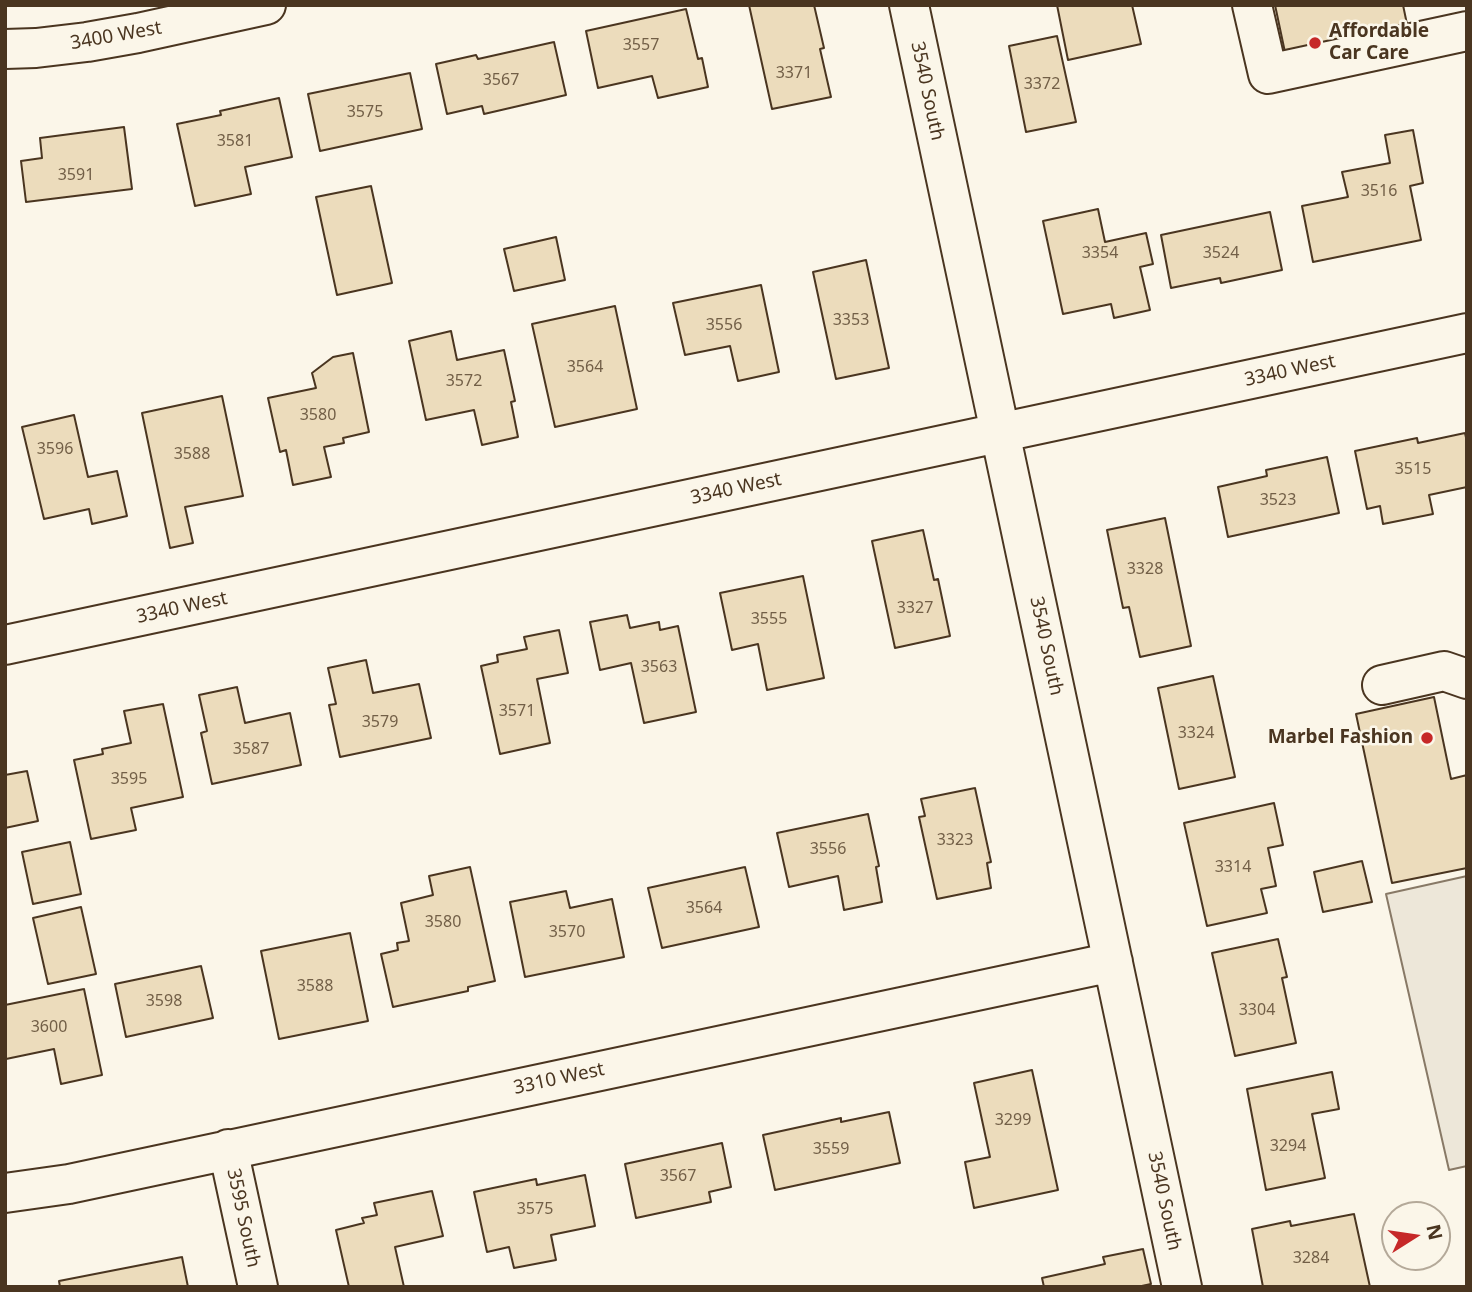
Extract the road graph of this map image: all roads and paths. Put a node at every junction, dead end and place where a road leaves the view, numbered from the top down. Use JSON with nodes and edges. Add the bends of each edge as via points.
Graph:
{"nodes":[{"id":1,"x":267,"y":5,"type":"edge"},
{"id":2,"x":909,"y":5,"type":"edge"},
{"id":3,"x":1252,"y":5,"type":"edge"},
{"id":4,"x":1467,"y":31,"type":"edge"},
{"id":5,"x":5,"y":49,"type":"edge"},
{"id":6,"x":1467,"y":333,"type":"edge"},
{"id":7,"x":1000,"y":432,"type":"junction"},
{"id":8,"x":5,"y":645,"type":"edge"},
{"id":9,"x":1467,"y":679,"type":"edge"},
{"id":10,"x":1382,"y":685,"type":"dead end"},
{"id":11,"x":1113,"y":962,"type":"junction"},
{"id":12,"x":228,"y":1149,"type":"junction"},
{"id":13,"x":5,"y":1193,"type":"edge"},
{"id":14,"x":258,"y":1287,"type":"edge"},
{"id":15,"x":1182,"y":1287,"type":"edge"}],
"edges":[{"from":1,"to":5,"type":"street","name":"3400 West","via":[[100,40]]},
{"from":2,"to":7,"type":"street","name":"3540 South"},
{"from":3,"to":4,"type":"street","via":[[1268,74]]},
{"from":6,"to":7,"type":"street","name":"3340 West"},
{"from":7,"to":8,"type":"street","name":"3340 West"},
{"from":7,"to":11,"type":"street","name":"3540 South"},
{"from":9,"to":10,"type":"street","via":[[1444,671]]},
{"from":11,"to":12,"type":"street","name":"3310 West"},
{"from":11,"to":15,"type":"street","name":"3540 South"},
{"from":12,"to":13,"type":"street","name":"3310 West","via":[[69,1184]]},
{"from":12,"to":14,"type":"street","name":"3595 South"}]}
